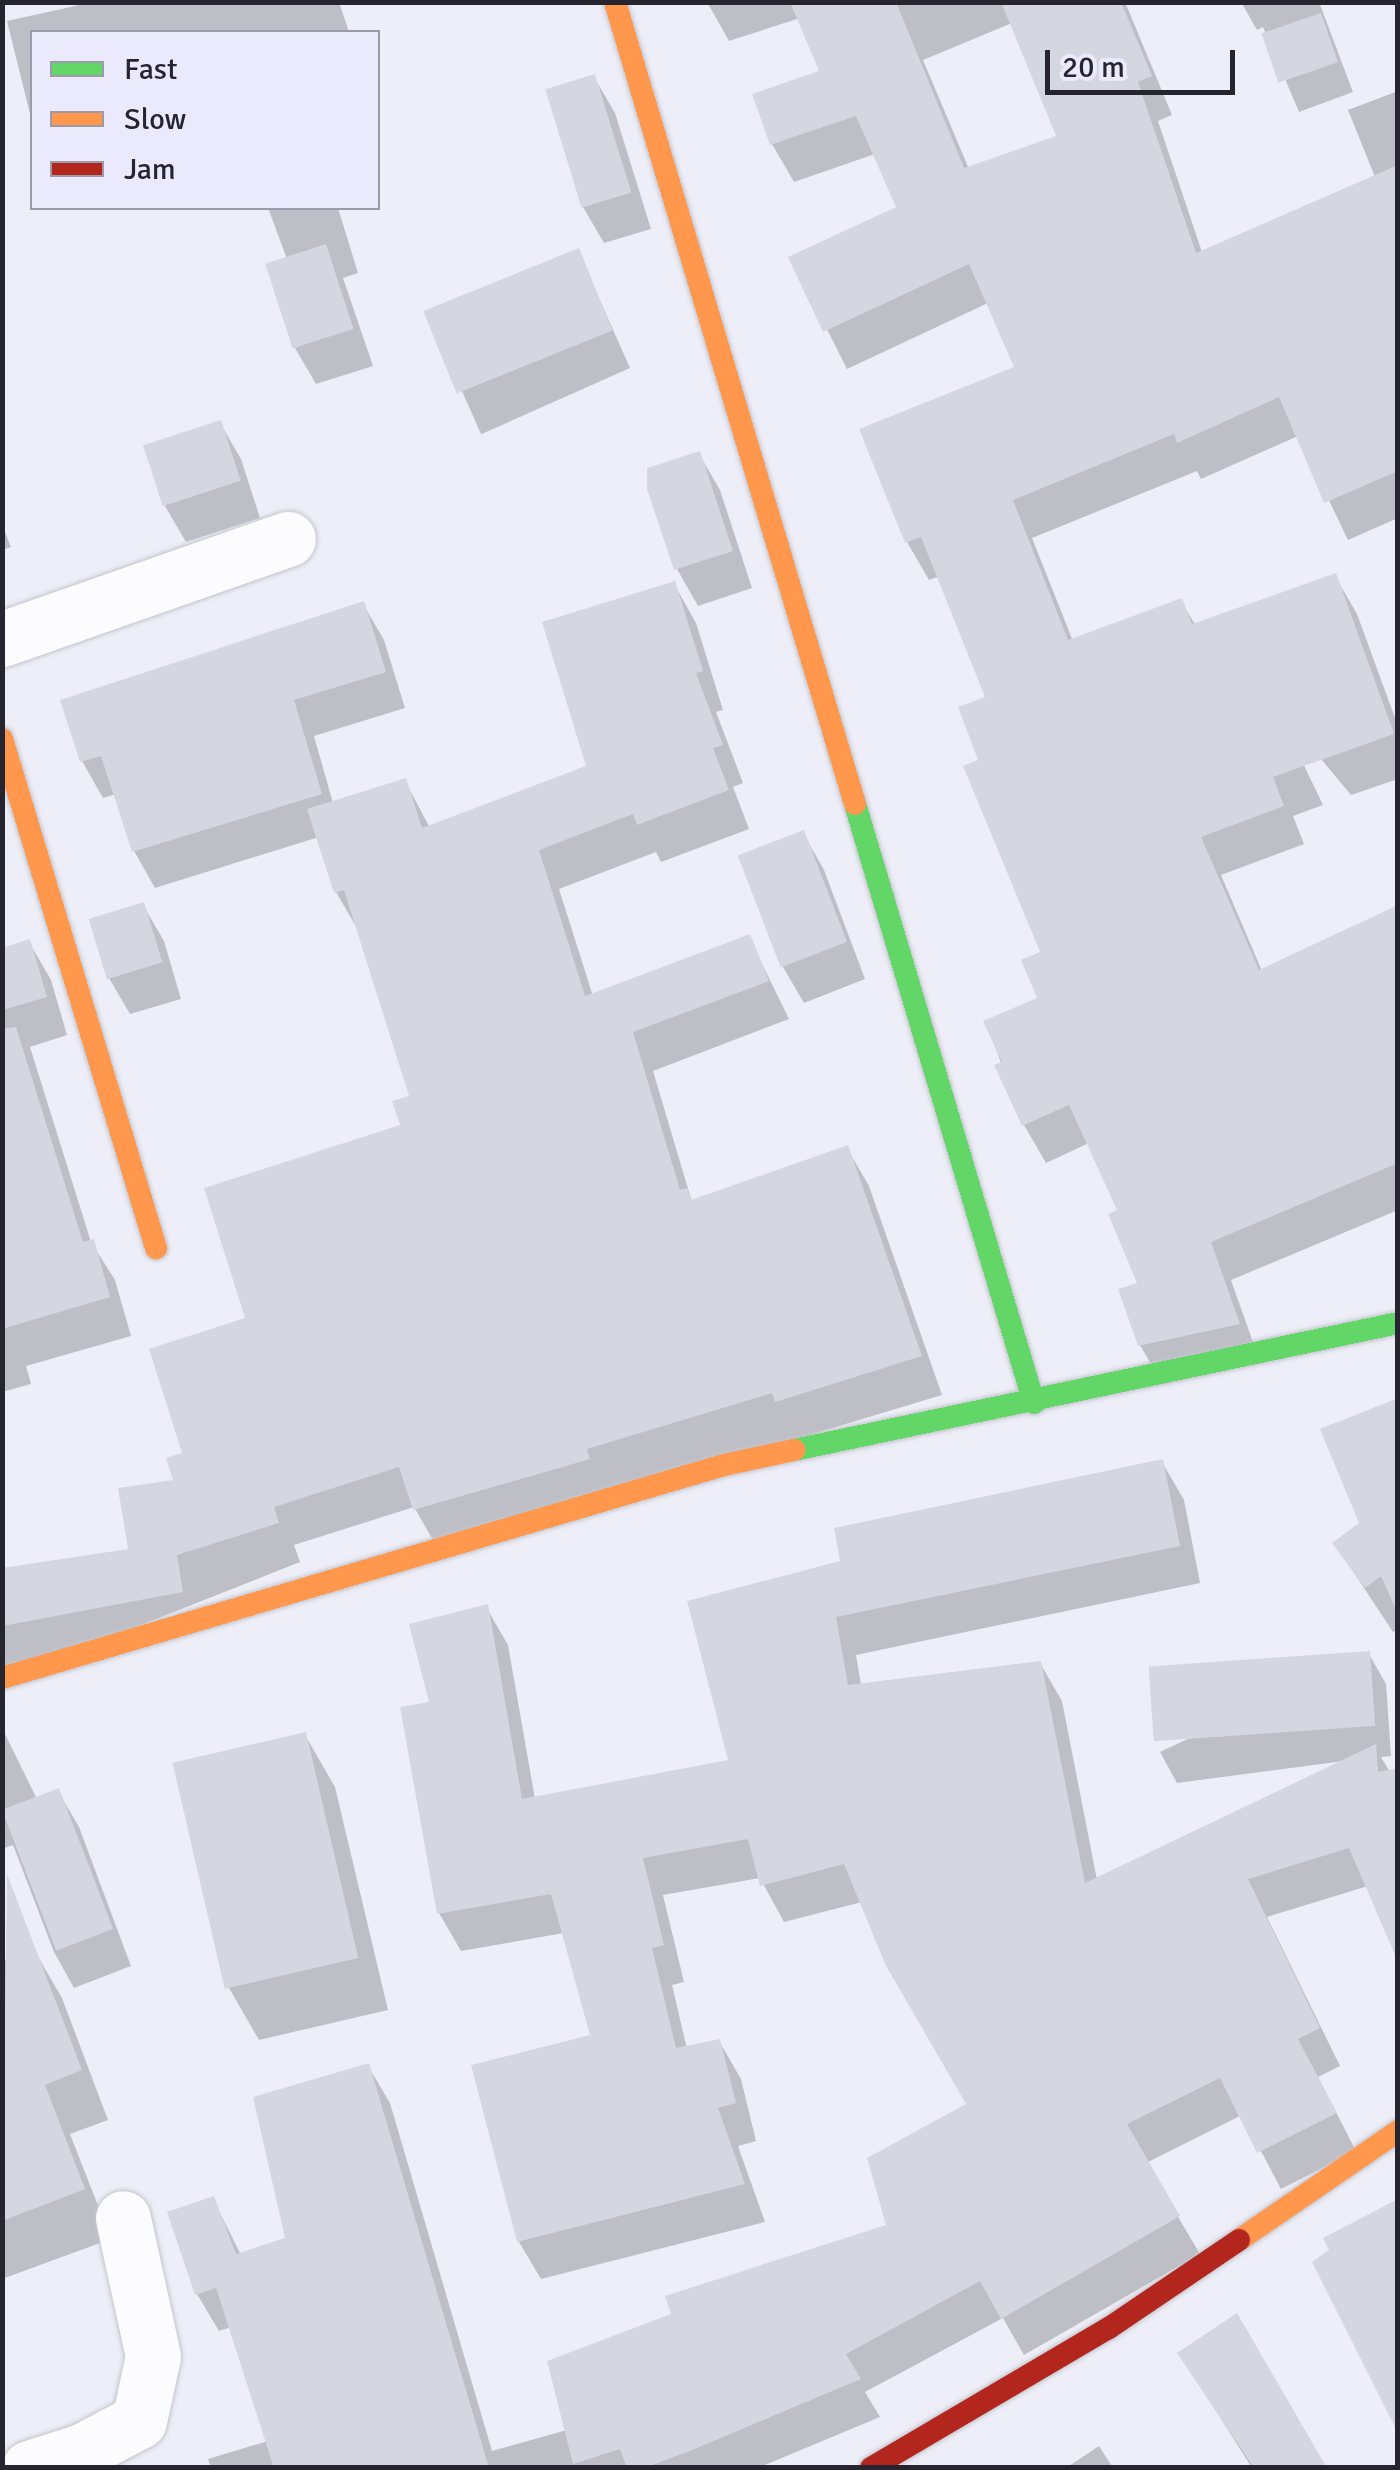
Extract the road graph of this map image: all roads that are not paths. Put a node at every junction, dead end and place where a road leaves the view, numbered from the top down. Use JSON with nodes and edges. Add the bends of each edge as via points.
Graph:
{"nodes":[{"id":1,"x":616,"y":2,"type":"edge"},
{"id":2,"x":288,"y":540,"type":"dead end"},
{"id":3,"x":2,"y":639,"type":"edge"},
{"id":4,"x":2,"y":739,"type":"edge"},
{"id":5,"x":156,"y":1248,"type":"dead end"},
{"id":6,"x":1398,"y":1323,"type":"edge"},
{"id":7,"x":1034,"y":1404,"type":"junction"},
{"id":8,"x":2,"y":1678,"type":"edge"},
{"id":9,"x":1398,"y":2131,"type":"edge"},
{"id":10,"x":123,"y":2218,"type":"dead end"},
{"id":11,"x":28,"y":2468,"type":"edge"},
{"id":12,"x":871,"y":2468,"type":"edge"}],
"edges":[{"from":1,"to":7,"type":"street"},
{"from":2,"to":3,"type":"street"},
{"from":4,"to":5,"type":"street"},
{"from":6,"to":7,"type":"street"},
{"from":7,"to":8,"type":"street","via":[[724,1465]]},
{"from":9,"to":12,"type":"street","via":[[1109,2328]]},
{"from":10,"to":11,"type":"street","via":[[154,2356],[139,2421],[82,2452]]}]}
